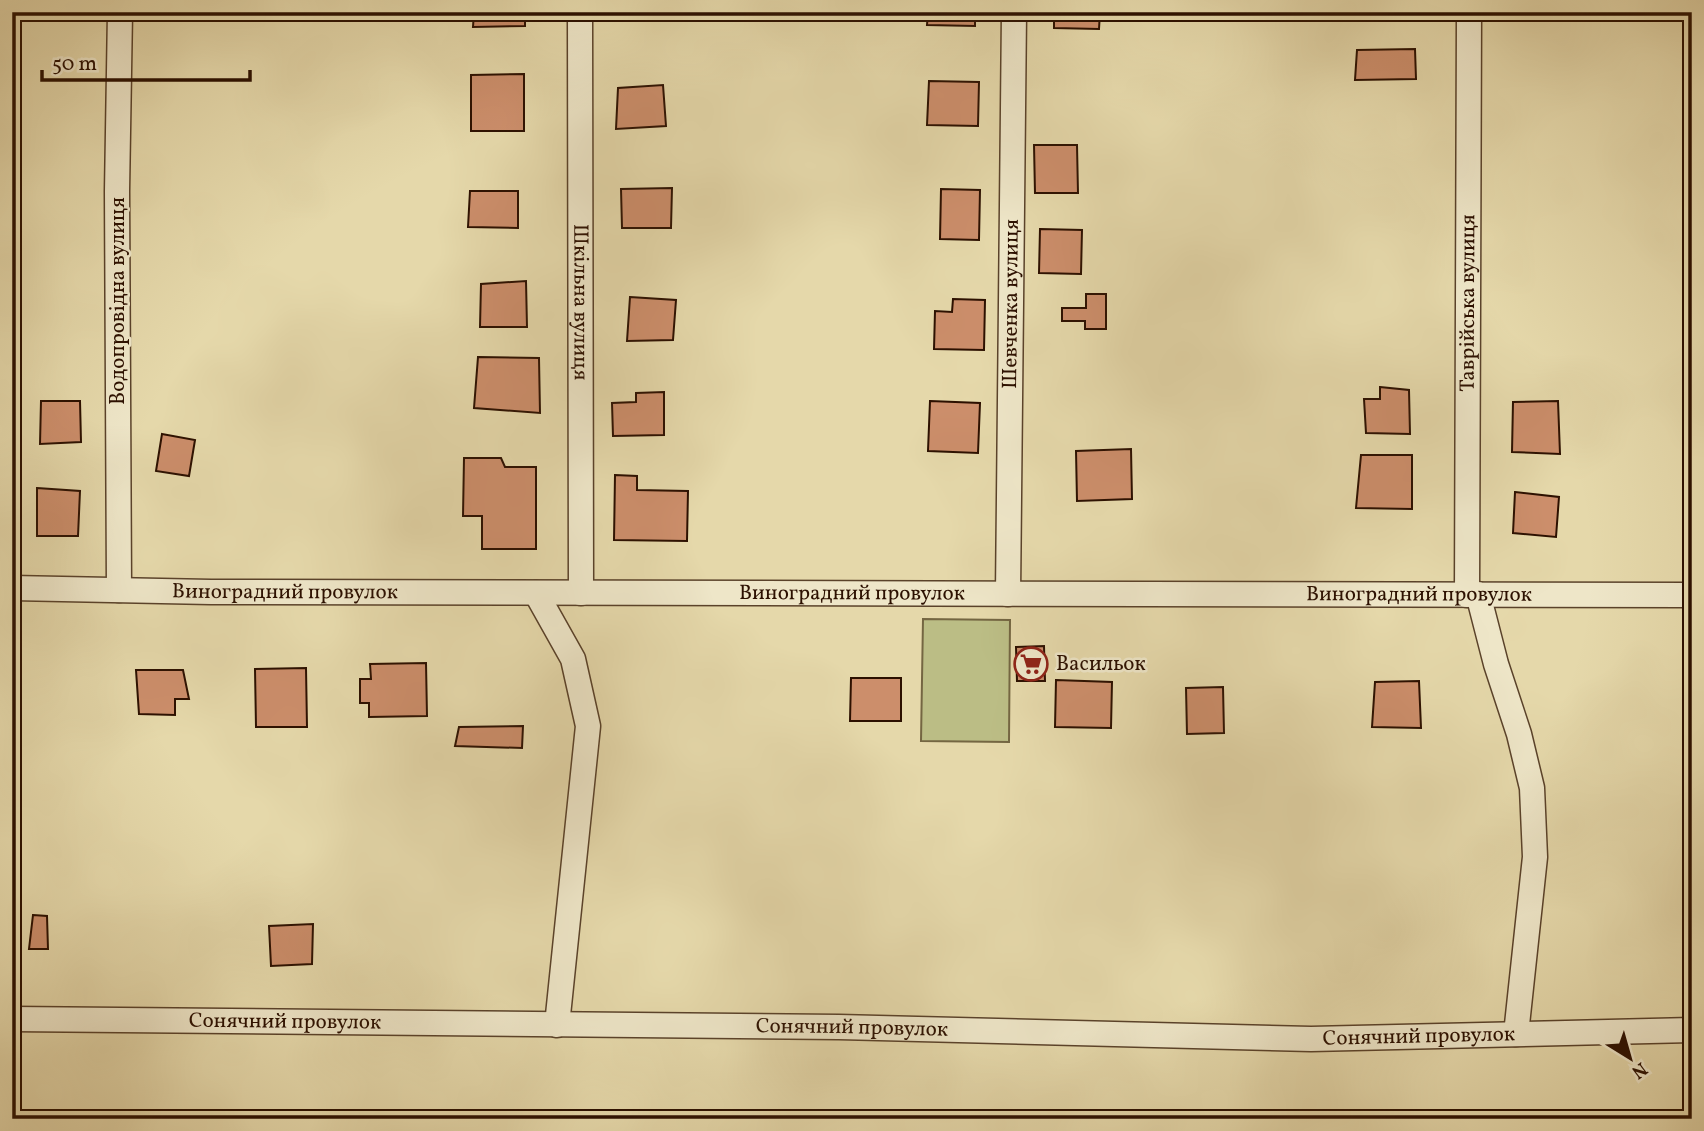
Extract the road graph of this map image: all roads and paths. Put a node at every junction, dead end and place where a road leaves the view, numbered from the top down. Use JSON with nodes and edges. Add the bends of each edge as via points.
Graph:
{"nodes":[{"id":1,"x":120,"y":12,"type":"edge"},
{"id":2,"x":580,"y":12,"type":"edge"},
{"id":3,"x":1014,"y":12,"type":"edge"},
{"id":4,"x":1469,"y":12,"type":"edge"},
{"id":5,"x":12,"y":588,"type":"edge"},
{"id":6,"x":119,"y":590,"type":"junction"},
{"id":7,"x":536,"y":593,"type":"junction"},
{"id":8,"x":581,"y":593,"type":"junction"},
{"id":9,"x":1008,"y":594,"type":"junction"},
{"id":10,"x":1472,"y":595,"type":"junction"},
{"id":11,"x":1692,"y":595,"type":"edge"},
{"id":12,"x":12,"y":1019,"type":"edge"},
{"id":13,"x":557,"y":1025,"type":"junction"},
{"id":14,"x":1692,"y":1030,"type":"edge"},
{"id":15,"x":1516,"y":1034,"type":"junction"}],
"edges":[{"from":1,"to":6,"type":"street","name":"Водопровідна вулиця"},
{"from":2,"to":8,"type":"street","name":"Шкільна вулиця"},
{"from":3,"to":9,"type":"street","name":"Шевченка вулиця"},
{"from":4,"to":10,"type":"street","name":"Таврійська вулиця"},
{"from":5,"to":6,"type":"street","name":"Виноградний провулок"},
{"from":6,"to":7,"type":"street","name":"Виноградний провулок"},
{"from":7,"to":8,"type":"street","name":"Виноградний провулок"},
{"from":7,"to":13,"type":"street","via":[[573,659],[588,726]]},
{"from":8,"to":9,"type":"street","name":"Виноградний провулок"},
{"from":9,"to":10,"type":"street","name":"Виноградний провулок"},
{"from":10,"to":11,"type":"street","name":"Виноградний провулок"},
{"from":10,"to":15,"type":"street","name":"Таврійська вулиця","via":[[1519,733],[1532,788],[1535,857]]},
{"from":12,"to":13,"type":"street","name":"Сонячний провулок"},
{"from":13,"to":15,"type":"street","name":"Сонячний провулок","via":[[1311,1039]]},
{"from":14,"to":15,"type":"street","name":"Сонячний провулок"}]}
